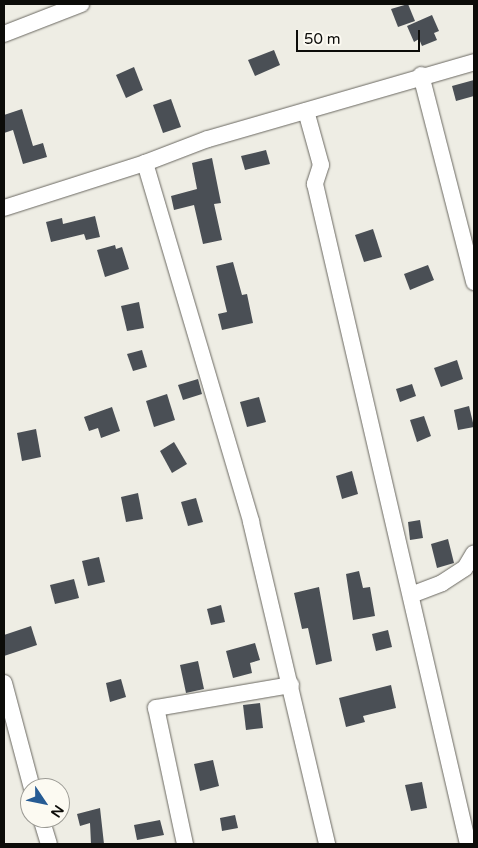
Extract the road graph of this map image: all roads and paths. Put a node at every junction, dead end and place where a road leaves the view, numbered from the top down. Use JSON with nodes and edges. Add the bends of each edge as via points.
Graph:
{"nodes":[{"id":1,"x":81,"y":4,"type":"edge"},
{"id":2,"x":4,"y":34,"type":"edge"},
{"id":3,"x":474,"y":62,"type":"edge"},
{"id":4,"x":421,"y":75,"type":"junction"},
{"id":5,"x":306,"y":111,"type":"junction"},
{"id":6,"x":145,"y":163,"type":"junction"},
{"id":7,"x":4,"y":208,"type":"edge"},
{"id":8,"x":474,"y":282,"type":"edge"},
{"id":9,"x":474,"y":553,"type":"edge"},
{"id":10,"x":411,"y":595,"type":"junction"},
{"id":11,"x":4,"y":683,"type":"edge"},
{"id":12,"x":291,"y":685,"type":"junction"},
{"id":13,"x":29,"y":778,"type":"edge"},
{"id":14,"x":44,"y":828,"type":"edge"},
{"id":15,"x":49,"y":844,"type":"edge"},
{"id":16,"x":185,"y":844,"type":"edge"},
{"id":17,"x":327,"y":844,"type":"edge"},
{"id":18,"x":468,"y":844,"type":"edge"}],
"edges":[{"from":1,"to":2,"type":"street"},
{"from":3,"to":4,"type":"street"},
{"from":4,"to":5,"type":"street"},
{"from":4,"to":8,"type":"street"},
{"from":5,"to":6,"type":"street","via":[[208,139]]},
{"from":5,"to":10,"type":"street","via":[[321,165],[315,184]]},
{"from":6,"to":7,"type":"street"},
{"from":6,"to":12,"type":"street","via":[[252,522]]},
{"from":9,"to":10,"type":"street","via":[[465,568],[442,583]]},
{"from":10,"to":18,"type":"street"},
{"from":11,"to":13,"type":"street"},
{"from":12,"to":16,"type":"street","via":[[156,708]]},
{"from":12,"to":17,"type":"street"},
{"from":14,"to":15,"type":"street"}]}
